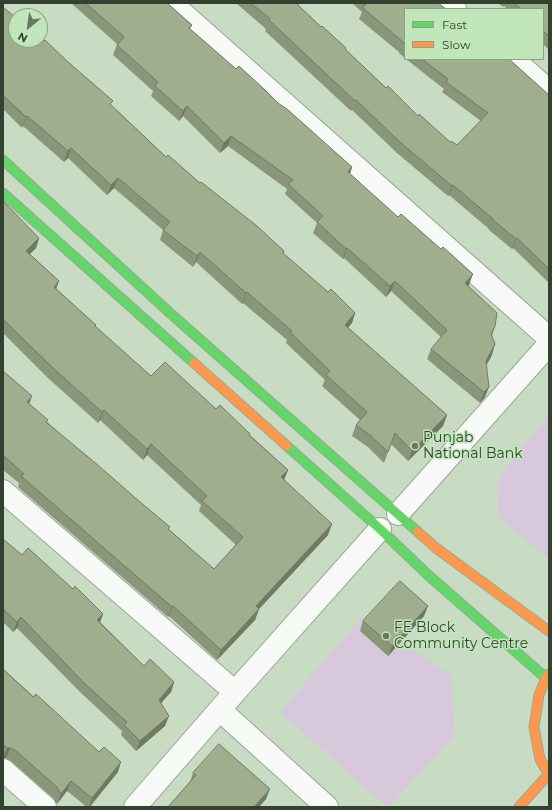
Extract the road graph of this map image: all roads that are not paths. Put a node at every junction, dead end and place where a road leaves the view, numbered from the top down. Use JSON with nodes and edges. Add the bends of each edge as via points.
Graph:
{"nodes":[{"id":1,"x":171,"y":3,"type":"edge"},
{"id":2,"x":514,"y":60,"type":"edge"},
{"id":3,"x":549,"y":91,"type":"edge"},
{"id":4,"x":3,"y":160,"type":"edge"},
{"id":5,"x":3,"y":193,"type":"edge"},
{"id":6,"x":549,"y":338,"type":"edge"},
{"id":7,"x":549,"y":344,"type":"edge"},
{"id":8,"x":296,"y":439,"type":"junction"},
{"id":9,"x":3,"y":491,"type":"edge"},
{"id":10,"x":398,"y":514,"type":"junction"},
{"id":11,"x":380,"y":529,"type":"junction"},
{"id":12,"x":549,"y":631,"type":"edge"},
{"id":13,"x":548,"y":676,"type":"edge"},
{"id":14,"x":235,"y":692,"type":"junction"},
{"id":15,"x":220,"y":710,"type":"junction"},
{"id":16,"x":3,"y":770,"type":"edge"},
{"id":17,"x":549,"y":775,"type":"edge"},
{"id":18,"x":45,"y":807,"type":"edge"},
{"id":19,"x":135,"y":807,"type":"edge"},
{"id":20,"x":328,"y":807,"type":"edge"},
{"id":21,"x":519,"y":807,"type":"edge"}],
"edges":[{"from":1,"to":6,"type":"street"},
{"from":2,"to":3,"type":"street"},
{"from":4,"to":8,"type":"street","via":[[164,307]]},
{"from":5,"to":8,"type":"street"},
{"from":7,"to":10,"type":"street"},
{"from":8,"to":10,"type":"street"},
{"from":8,"to":11,"type":"street"},
{"from":9,"to":14,"type":"street"},
{"from":10,"to":12,"type":"street","via":[[436,548]]},
{"from":11,"to":13,"type":"street","via":[[428,575]]},
{"from":11,"to":14,"type":"street"},
{"from":13,"to":17,"type":"street","via":[[539,695],[534,727],[540,759]]},
{"from":14,"to":15,"type":"street"},
{"from":15,"to":19,"type":"street"},
{"from":15,"to":20,"type":"street"},
{"from":16,"to":18,"type":"street"},
{"from":17,"to":21,"type":"street"}]}
